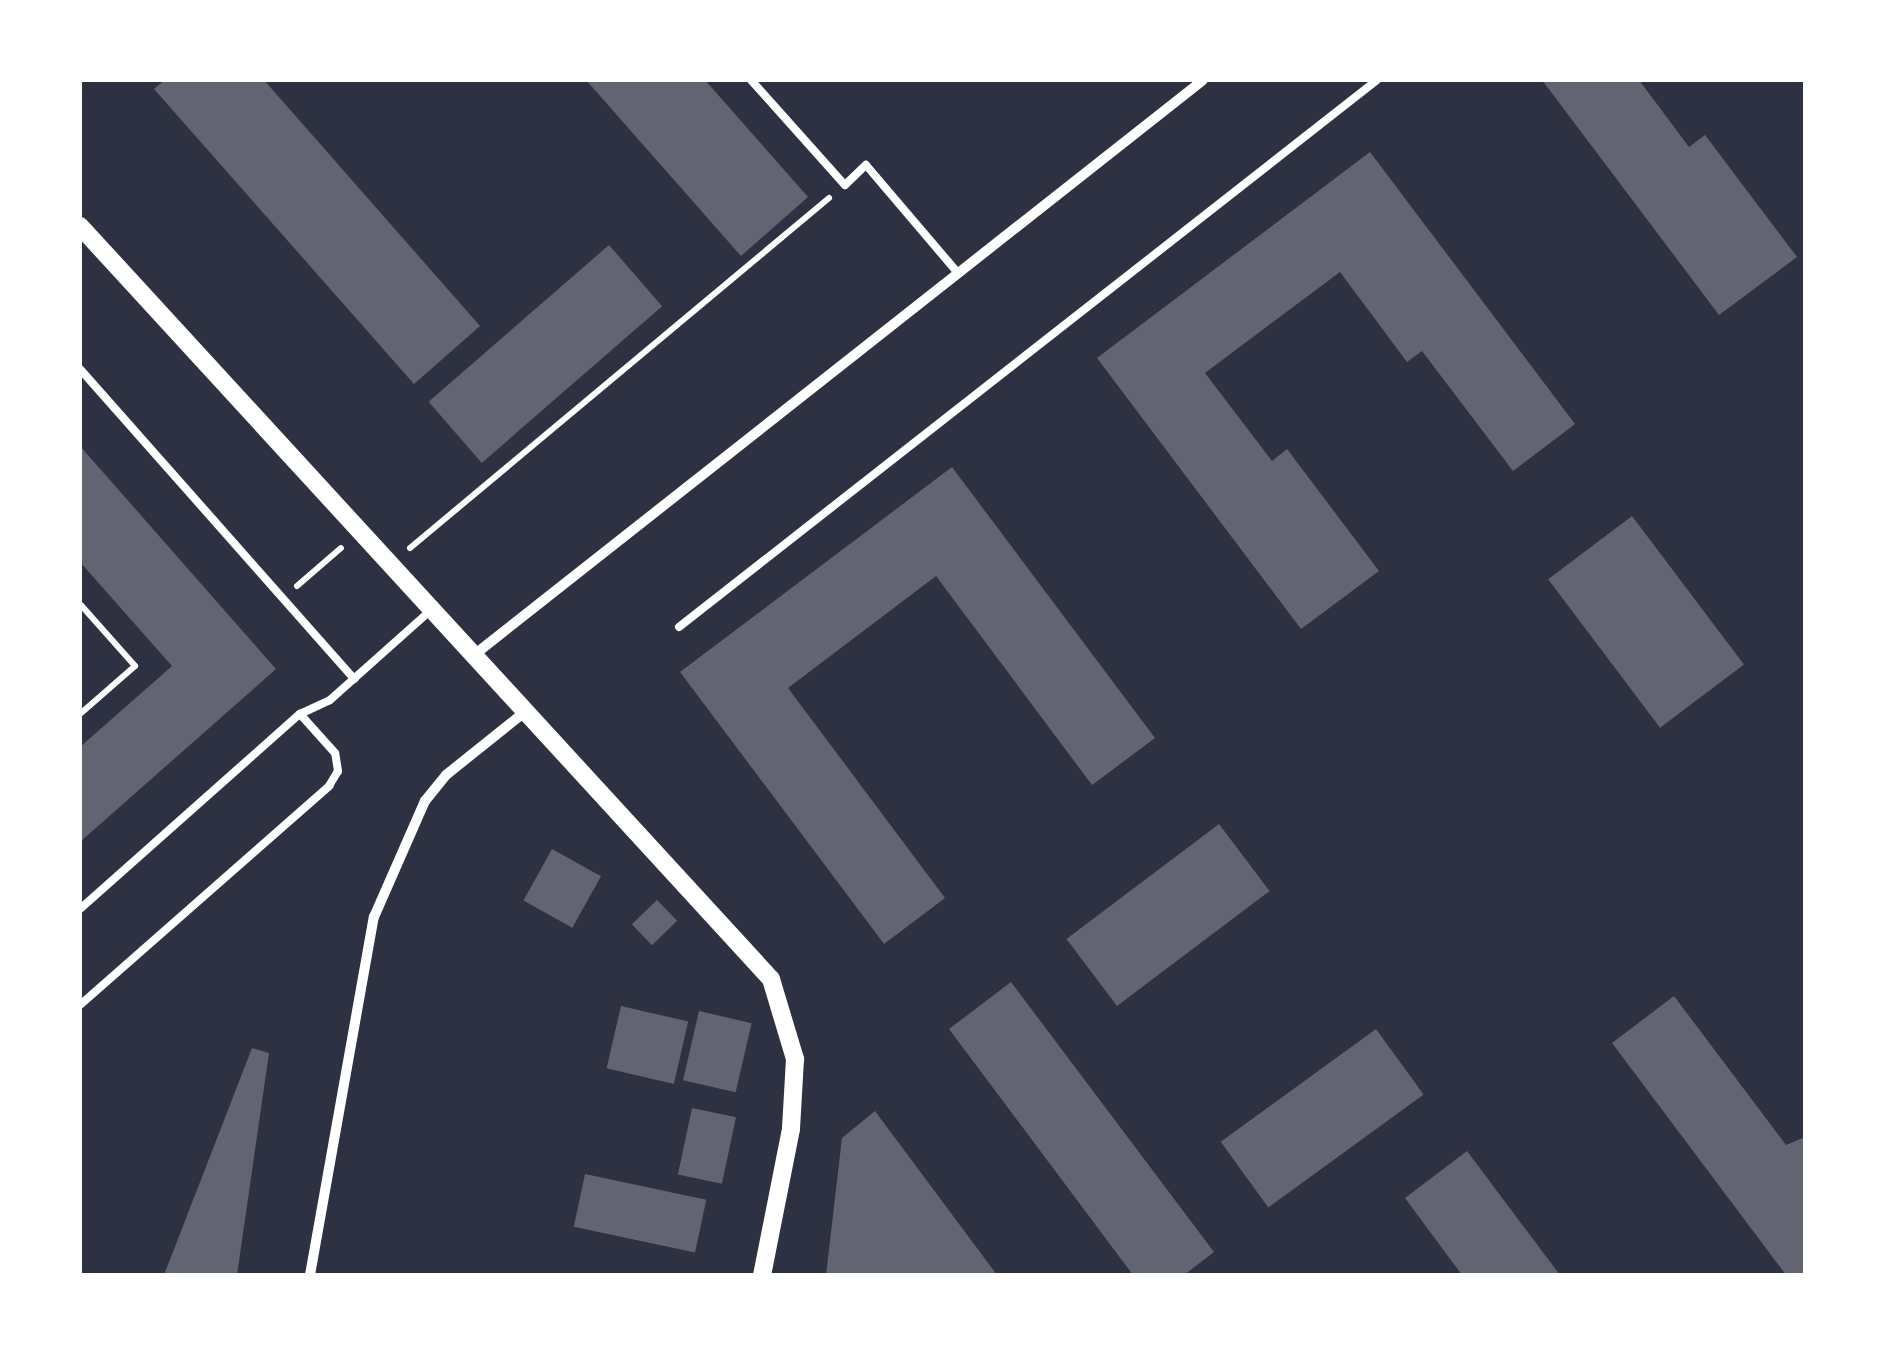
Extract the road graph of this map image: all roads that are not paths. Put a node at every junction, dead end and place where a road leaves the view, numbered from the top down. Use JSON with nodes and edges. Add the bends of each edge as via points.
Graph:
{"nodes":[{"id":1,"x":751,"y":80,"type":"edge"},
{"id":2,"x":1203,"y":80,"type":"edge"},
{"id":3,"x":1377,"y":80,"type":"edge"},
{"id":4,"x":80,"y":226,"type":"edge"},
{"id":5,"x":958,"y":273,"type":"junction"},
{"id":6,"x":80,"y":370,"type":"edge"},
{"id":7,"x":432,"y":609,"type":"junction"},
{"id":8,"x":679,"y":627,"type":"dead end"},
{"id":9,"x":474,"y":655,"type":"junction"},
{"id":10,"x":354,"y":679,"type":"junction"},
{"id":11,"x":526,"y":711,"type":"junction"},
{"id":12,"x":300,"y":714,"type":"junction"},
{"id":13,"x":80,"y":909,"type":"edge"},
{"id":14,"x":80,"y":1005,"type":"edge"},
{"id":15,"x":310,"y":1275,"type":"edge"},
{"id":16,"x":762,"y":1275,"type":"edge"}],
"edges":[{"from":1,"to":5,"type":"lane","via":[[844,185],[866,164]]},
{"from":2,"to":5,"type":"street"},
{"from":3,"to":8,"type":"lane"},
{"from":4,"to":7,"type":"street"},
{"from":5,"to":9,"type":"street"},
{"from":6,"to":10,"type":"lane"},
{"from":7,"to":9,"type":"street"},
{"from":7,"to":10,"type":"lane"},
{"from":9,"to":11,"type":"street"},
{"from":10,"to":12,"type":"lane"},
{"from":11,"to":15,"type":"street","via":[[446,775],[425,801],[374,918]]},
{"from":11,"to":16,"type":"street","via":[[772,978],[795,1058],[790,1130]]},
{"from":12,"to":13,"type":"lane"},
{"from":12,"to":14,"type":"lane","via":[[334,753],[338,771],[329,786]]}]}
